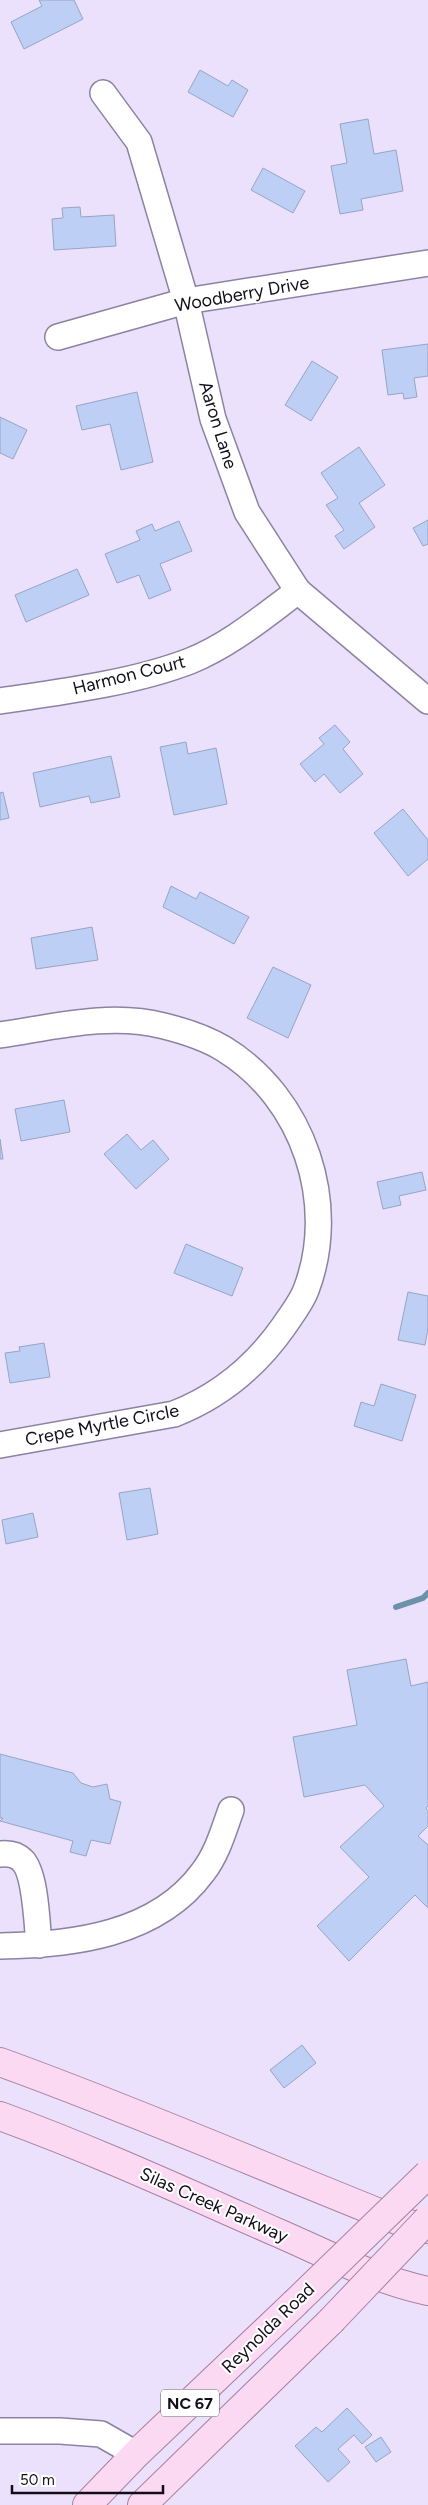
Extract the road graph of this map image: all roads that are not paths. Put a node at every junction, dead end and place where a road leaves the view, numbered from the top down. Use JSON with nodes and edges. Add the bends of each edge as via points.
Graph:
{"nodes":[{"id":1,"x":103,"y":93,"type":"dead end"},
{"id":2,"x":428,"y":263,"type":"edge"},
{"id":3,"x":186,"y":301,"type":"junction"},
{"id":4,"x":58,"y":338,"type":"dead end"},
{"id":5,"x":298,"y":591,"type":"junction"},
{"id":6,"x":0,"y":701,"type":"edge"},
{"id":7,"x":428,"y":701,"type":"edge"},
{"id":8,"x":0,"y":1035,"type":"edge"},
{"id":9,"x":0,"y":1445,"type":"edge"},
{"id":10,"x":231,"y":1810,"type":"dead end"},
{"id":11,"x":0,"y":1854,"type":"edge"},
{"id":12,"x":0,"y":1946,"type":"edge"},
{"id":13,"x":39,"y":1946,"type":"junction"},
{"id":14,"x":0,"y":2062,"type":"edge"},
{"id":15,"x":0,"y":2116,"type":"edge"},
{"id":16,"x":428,"y":2174,"type":"edge"},
{"id":17,"x":428,"y":2219,"type":"edge"},
{"id":18,"x":428,"y":2229,"type":"edge"},
{"id":19,"x":428,"y":2291,"type":"edge"},
{"id":20,"x":0,"y":2431,"type":"edge"},
{"id":21,"x":136,"y":2454,"type":"junction"},
{"id":22,"x":87,"y":2505,"type":"edge"},
{"id":23,"x":142,"y":2505,"type":"edge"}],
"edges":[{"from":1,"to":3,"type":"street","name":"Aaron Lane","via":[[139,142]]},
{"from":2,"to":3,"type":"street","name":"Woodberry Drive"},
{"from":3,"to":4,"type":"street","name":"Woodberry Drive"},
{"from":3,"to":5,"type":"street","name":"Aaron Lane","via":[[213,419],[247,512]]},
{"from":5,"to":6,"type":"street","name":"Harmon Court","via":[[224,644],[191,661],[156,672]]},
{"from":5,"to":7,"type":"street","name":"Aaron Lane"},
{"from":8,"to":9,"type":"street","name":"Crepe Myrtle Circle","via":[[110,1020],[137,1021],[182,1031],[224,1049],[259,1079],[288,1114],[314,1173],[318,1228],[313,1264],[297,1307],[271,1345],[230,1383],[174,1414]]},
{"from":10,"to":13,"type":"street","via":[[219,1845],[204,1872],[179,1898],[152,1917],[118,1930]]},
{"from":11,"to":13,"type":"street","via":[[10,1853],[23,1860],[31,1877]]},
{"from":12,"to":13,"type":"street"},
{"from":14,"to":18,"type":"main road","via":[[104,2099],[246,2161],[402,2222]]},
{"from":15,"to":19,"type":"main road","name":"Silas Creek Parkway","via":[[60,2138],[356,2267]]},
{"from":16,"to":21,"type":"main road","name":"Reynolda Road","number":"NC 67","bridge":true},
{"from":17,"to":23,"type":"main road","number":"NC 67","bridge":true,"via":[[332,2321]]},
{"from":20,"to":21,"type":"street","via":[[101,2434]]},
{"from":21,"to":22,"type":"main road","name":"Reynolda Road","number":"NC 67"}]}
